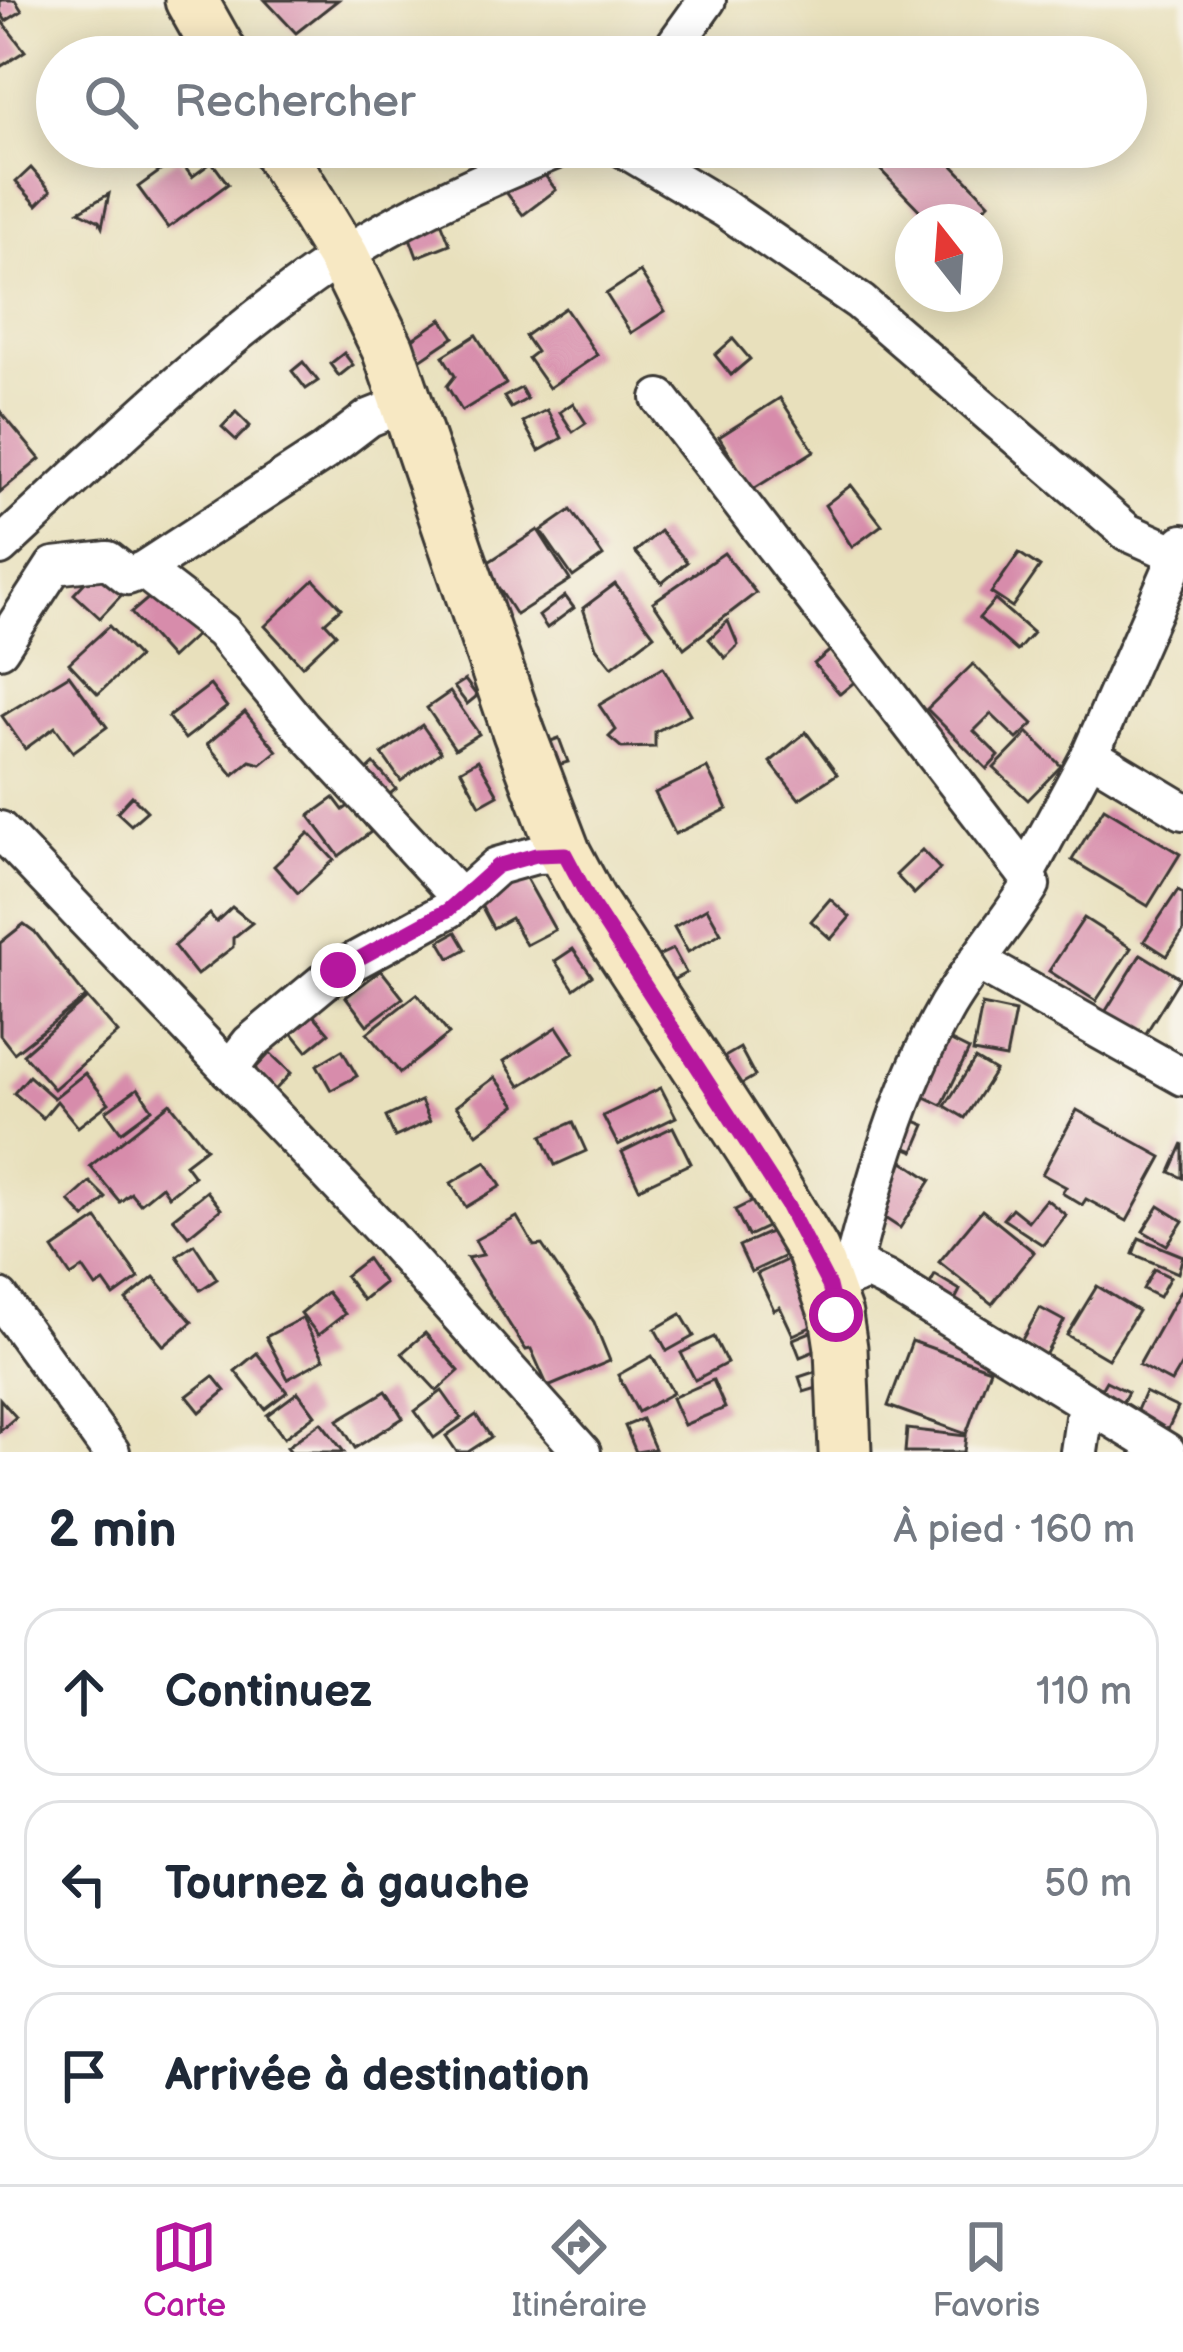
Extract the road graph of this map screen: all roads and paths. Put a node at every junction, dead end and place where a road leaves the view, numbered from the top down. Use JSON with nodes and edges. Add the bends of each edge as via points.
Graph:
{"nodes":[{"id":1,"x":191,"y":0,"type":"edge"},
{"id":2,"x":704,"y":1,"type":"edge"},
{"id":3,"x":211,"y":36,"type":"edge"},
{"id":4,"x":680,"y":36,"type":"edge"},
{"id":5,"x":289,"y":168,"type":"edge"},
{"id":6,"x":513,"y":168,"type":"edge"},
{"id":7,"x":656,"y":168,"type":"edge"},
{"id":8,"x":344,"y":257,"type":"junction"},
{"id":9,"x":660,"y":398,"type":"dead end"},
{"id":10,"x":407,"y":403,"type":"junction"},
{"id":11,"x":0,"y":548,"type":"edge"},
{"id":12,"x":1181,"y":552,"type":"edge"},
{"id":13,"x":143,"y":570,"type":"junction"},
{"id":14,"x":0,"y":650,"type":"edge"},
{"id":15,"x":1090,"y":755,"type":"junction"},
{"id":16,"x":1183,"y":811,"type":"edge"},
{"id":17,"x":0,"y":830,"type":"edge"},
{"id":18,"x":565,"y":854,"type":"junction"},
{"id":19,"x":1026,"y":874,"type":"junction"},
{"id":20,"x":461,"y":899,"type":"junction"},
{"id":21,"x":978,"y":962,"type":"junction"},
{"id":22,"x":229,"y":1070,"type":"junction"},
{"id":23,"x":1183,"y":1077,"type":"edge"},
{"id":24,"x":839,"y":1280,"type":"junction"},
{"id":25,"x":0,"y":1298,"type":"edge"},
{"id":26,"x":1086,"y":1405,"type":"junction"},
{"id":27,"x":111,"y":1452,"type":"edge"},
{"id":28,"x":582,"y":1452,"type":"edge"},
{"id":29,"x":845,"y":1452,"type":"edge"},
{"id":30,"x":1079,"y":1452,"type":"edge"},
{"id":31,"x":1167,"y":1452,"type":"edge"}],
"edges":[{"from":1,"to":3,"type":"street"},
{"from":2,"to":4,"type":"street"},
{"from":5,"to":8,"type":"street"},
{"from":6,"to":8,"type":"street"},
{"from":7,"to":12,"type":"street","via":[[860,302],[1127,532]]},
{"from":8,"to":10,"type":"street"},
{"from":8,"to":11,"type":"street","via":[[210,360]]},
{"from":9,"to":19,"type":"street"},
{"from":10,"to":13,"type":"street","via":[[369,418]]},
{"from":10,"to":18,"type":"street"},
{"from":12,"to":15,"type":"street"},
{"from":13,"to":14,"type":"street","via":[[128,576],[108,560],[54,566]]},
{"from":13,"to":20,"type":"street","via":[[222,631]]},
{"from":15,"to":16,"type":"street"},
{"from":15,"to":19,"type":"street"},
{"from":17,"to":22,"type":"street"},
{"from":18,"to":20,"type":"street","via":[[497,866]]},
{"from":18,"to":24,"type":"street"},
{"from":19,"to":21,"type":"street","via":[[1031,885]]},
{"from":20,"to":22,"type":"street","via":[[338,970]]},
{"from":21,"to":23,"type":"street"},
{"from":21,"to":24,"type":"street","via":[[948,1005],[892,1127]]},
{"from":22,"to":28,"type":"street"},
{"from":24,"to":26,"type":"street","via":[[868,1271],[885,1279]]},
{"from":24,"to":29,"type":"street"},
{"from":25,"to":27,"type":"street"},
{"from":26,"to":30,"type":"street"},
{"from":26,"to":31,"type":"street"}]}
